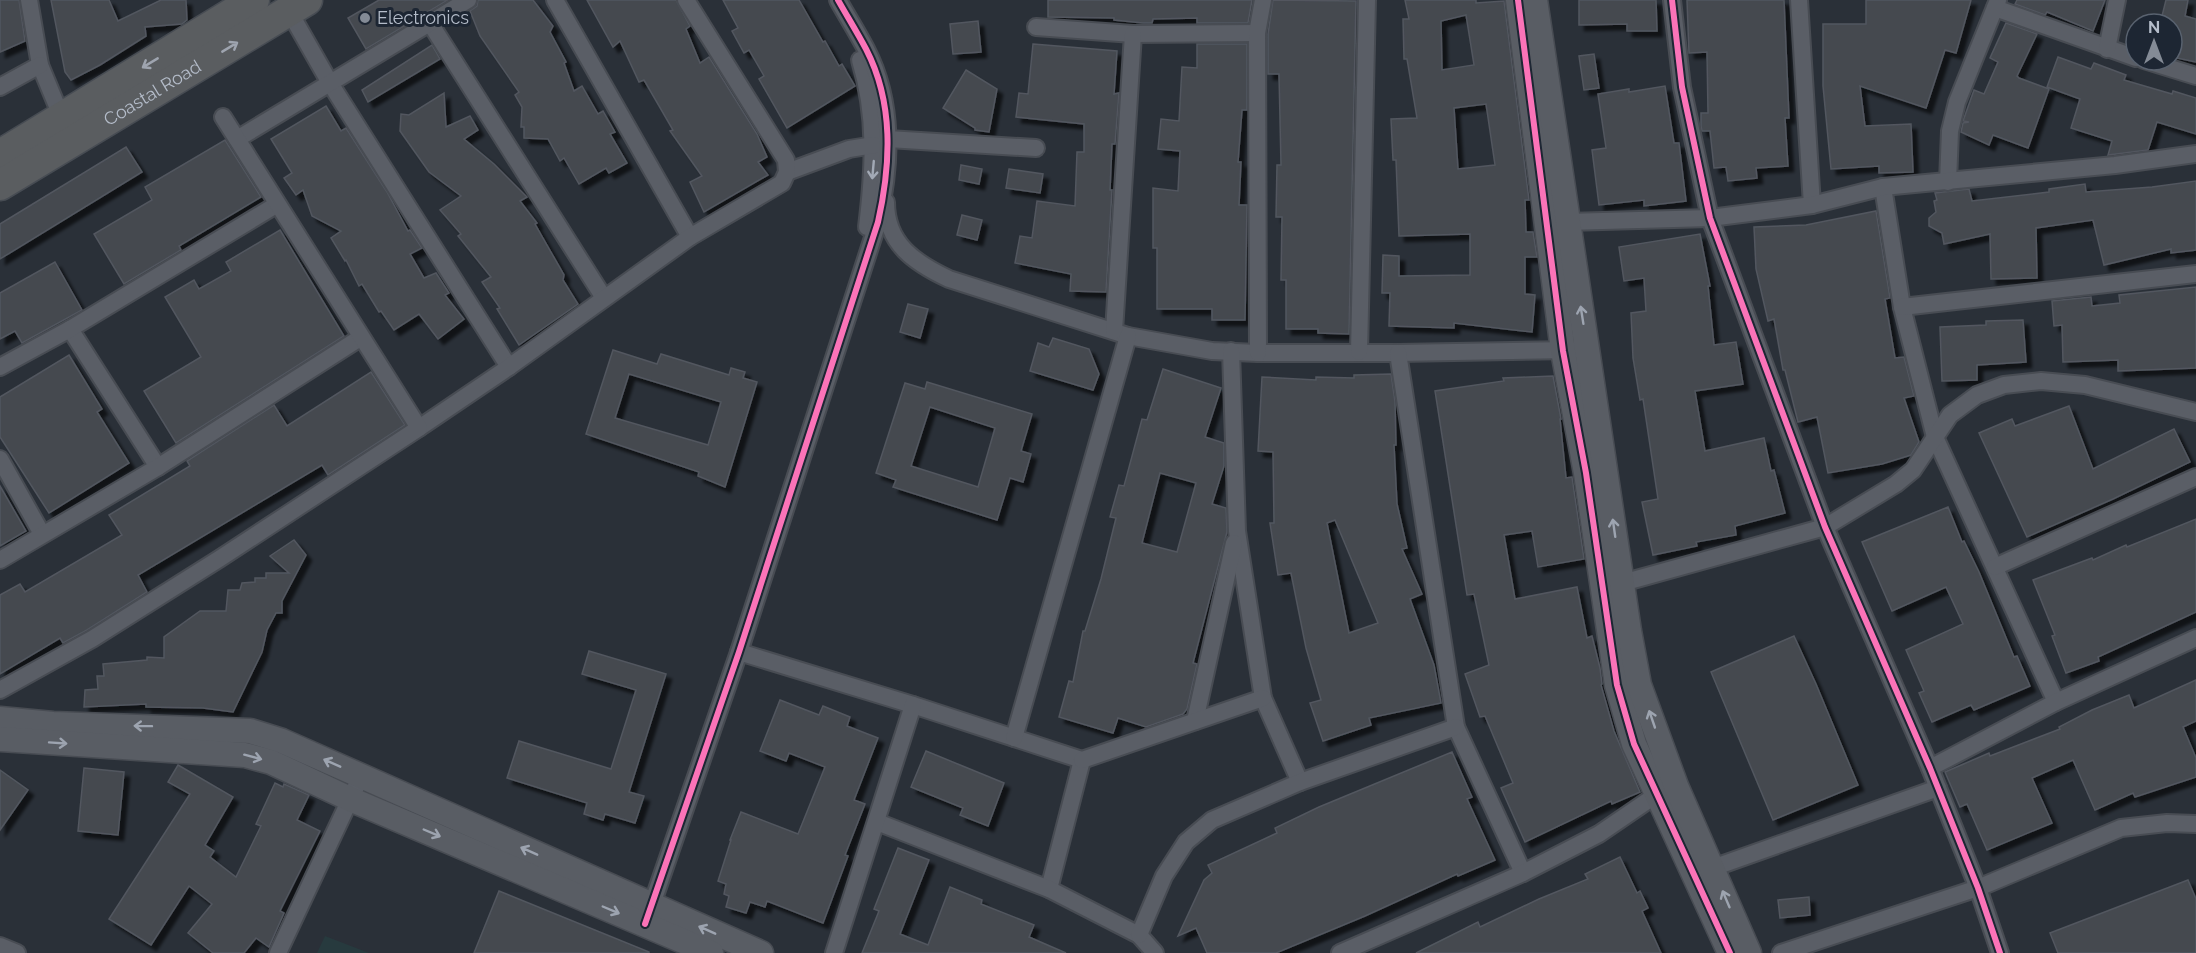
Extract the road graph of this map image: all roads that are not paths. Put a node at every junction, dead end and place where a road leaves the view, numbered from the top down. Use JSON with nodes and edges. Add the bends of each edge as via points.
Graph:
{"nodes":[{"id":1,"x":29,"y":0,"type":"edge"},
{"id":2,"x":254,"y":0,"type":"edge"},
{"id":3,"x":468,"y":0,"type":"edge"},
{"id":4,"x":555,"y":0,"type":"edge"},
{"id":5,"x":686,"y":0,"type":"edge"},
{"id":6,"x":1263,"y":0,"type":"edge"},
{"id":7,"x":1367,"y":0,"type":"edge"},
{"id":8,"x":1518,"y":0,"type":"edge"},
{"id":9,"x":1535,"y":0,"type":"edge"},
{"id":10,"x":1672,"y":0,"type":"edge"},
{"id":11,"x":1799,"y":0,"type":"edge"},
{"id":12,"x":2117,"y":0,"type":"edge"},
{"id":13,"x":1997,"y":4,"type":"edge"},
{"id":14,"x":298,"y":5,"type":"edge"},
{"id":15,"x":841,"y":5,"type":"edge"},
{"id":16,"x":430,"y":23,"type":"junction"},
{"id":17,"x":1036,"y":27,"type":"dead end"},
{"id":18,"x":1257,"y":33,"type":"junction"},
{"id":19,"x":1133,"y":34,"type":"junction"},
{"id":20,"x":2107,"y":49,"type":"junction"},
{"id":21,"x":2124,"y":54,"type":"edge"},
{"id":22,"x":40,"y":65,"type":"junction"},
{"id":23,"x":330,"y":83,"type":"junction"},
{"id":24,"x":0,"y":87,"type":"edge"},
{"id":25,"x":223,"y":117,"type":"dead end"},
{"id":26,"x":67,"y":130,"type":"junction"},
{"id":27,"x":237,"y":139,"type":"junction"},
{"id":28,"x":881,"y":142,"type":"junction"},
{"id":29,"x":1035,"y":148,"type":"dead end"},
{"id":30,"x":2196,"y":154,"type":"edge"},
{"id":31,"x":0,"y":155,"type":"edge"},
{"id":32,"x":787,"y":172,"type":"junction"},
{"id":33,"x":1948,"y":182,"type":"junction"},
{"id":34,"x":0,"y":185,"type":"edge"},
{"id":35,"x":1883,"y":187,"type":"junction"},
{"id":36,"x":885,"y":188,"type":"junction"},
{"id":37,"x":276,"y":204,"type":"junction"},
{"id":38,"x":1812,"y":205,"type":"junction"},
{"id":39,"x":1710,"y":218,"type":"junction"},
{"id":40,"x":1567,"y":222,"type":"junction"},
{"id":41,"x":690,"y":237,"type":"junction"},
{"id":42,"x":866,"y":255,"type":"junction"},
{"id":43,"x":2196,"y":273,"type":"edge"},
{"id":44,"x":604,"y":298,"type":"junction"},
{"id":45,"x":1902,"y":307,"type":"junction"},
{"id":46,"x":70,"y":329,"type":"junction"},
{"id":47,"x":1121,"y":333,"type":"junction"},
{"id":48,"x":360,"y":338,"type":"junction"},
{"id":49,"x":1587,"y":348,"type":"junction"},
{"id":50,"x":1231,"y":351,"type":"junction"},
{"id":51,"x":1563,"y":351,"type":"junction"},
{"id":52,"x":1359,"y":352,"type":"junction"},
{"id":53,"x":1258,"y":353,"type":"junction"},
{"id":54,"x":1398,"y":353,"type":"junction"},
{"id":55,"x":0,"y":367,"type":"edge"},
{"id":56,"x":509,"y":367,"type":"junction"},
{"id":57,"x":2196,"y":412,"type":"edge"},
{"id":58,"x":419,"y":428,"type":"junction"},
{"id":59,"x":1935,"y":438,"type":"junction"},
{"id":60,"x":0,"y":459,"type":"edge"},
{"id":61,"x":158,"y":467,"type":"junction"},
{"id":62,"x":2196,"y":477,"type":"edge"},
{"id":63,"x":1825,"y":527,"type":"junction"},
{"id":64,"x":1237,"y":531,"type":"junction"},
{"id":65,"x":42,"y":534,"type":"junction"},
{"id":66,"x":0,"y":560,"type":"edge"},
{"id":67,"x":1995,"y":567,"type":"junction"},
{"id":68,"x":1622,"y":583,"type":"junction"},
{"id":69,"x":2196,"y":638,"type":"edge"},
{"id":70,"x":739,"y":652,"type":"junction"},
{"id":71,"x":0,"y":690,"type":"edge"},
{"id":72,"x":1263,"y":698,"type":"junction"},
{"id":73,"x":2056,"y":702,"type":"junction"},
{"id":74,"x":913,"y":705,"type":"junction"},
{"id":75,"x":0,"y":719,"type":"edge"},
{"id":76,"x":1196,"y":721,"type":"junction"},
{"id":77,"x":1456,"y":727,"type":"junction"},
{"id":78,"x":1014,"y":738,"type":"junction"},
{"id":79,"x":0,"y":739,"type":"edge"},
{"id":80,"x":1082,"y":760,"type":"junction"},
{"id":81,"x":1930,"y":768,"type":"junction"},
{"id":82,"x":361,"y":776,"type":"junction"},
{"id":83,"x":1300,"y":782,"type":"junction"},
{"id":84,"x":1938,"y":788,"type":"junction"},
{"id":85,"x":1666,"y":790,"type":"junction"},
{"id":86,"x":350,"y":799,"type":"junction"},
{"id":87,"x":877,"y":822,"type":"junction"},
{"id":88,"x":2196,"y":824,"type":"edge"},
{"id":89,"x":1703,"y":871,"type":"junction"},
{"id":90,"x":1523,"y":873,"type":"junction"},
{"id":91,"x":1978,"y":888,"type":"junction"},
{"id":92,"x":1049,"y":889,"type":"junction"},
{"id":93,"x":648,"y":914,"type":"junction"},
{"id":94,"x":1139,"y":935,"type":"junction"},
{"id":95,"x":0,"y":946,"type":"edge"},
{"id":96,"x":17,"y":953,"type":"edge"},
{"id":97,"x":278,"y":953,"type":"edge"},
{"id":98,"x":711,"y":953,"type":"edge"},
{"id":99,"x":761,"y":953,"type":"edge"},
{"id":100,"x":834,"y":953,"type":"edge"},
{"id":101,"x":1155,"y":953,"type":"edge"},
{"id":102,"x":1340,"y":953,"type":"edge"},
{"id":103,"x":1730,"y":953,"type":"edge"},
{"id":104,"x":1749,"y":953,"type":"edge"},
{"id":105,"x":1781,"y":953,"type":"edge"},
{"id":106,"x":2000,"y":953,"type":"edge"}],
"edges":[{"from":1,"to":22,"type":"street"},
{"from":2,"to":26,"type":"highway","name":"Coastal Road","one_way":true},
{"from":3,"to":16,"type":"street"},
{"from":4,"to":41,"type":"street"},
{"from":5,"to":32,"type":"street","via":[[786,160]]},
{"from":6,"to":18,"type":"street"},
{"from":7,"to":52,"type":"street"},
{"from":8,"to":51,"type":"street"},
{"from":9,"to":40,"type":"street"},
{"from":10,"to":39,"type":"street","via":[[1682,87]]},
{"from":11,"to":38,"type":"street"},
{"from":12,"to":20,"type":"street"},
{"from":13,"to":20,"type":"street"},
{"from":13,"to":33,"type":"street","via":[[1957,102],[1950,131]]},
{"from":14,"to":23,"type":"street"},
{"from":26,"to":14,"type":"highway","name":"Coastal Road","one_way":true},
{"from":15,"to":28,"type":"street","via":[[867,50],[879,83],[886,112]]},
{"from":16,"to":23,"type":"street"},
{"from":16,"to":44,"type":"street"},
{"from":17,"to":19,"type":"street"},
{"from":18,"to":19,"type":"street"},
{"from":18,"to":53,"type":"street"},
{"from":19,"to":47,"type":"street"},
{"from":20,"to":21,"type":"street"},
{"from":22,"to":24,"type":"street"},
{"from":22,"to":26,"type":"street"},
{"from":23,"to":27,"type":"street"},
{"from":23,"to":56,"type":"street"},
{"from":25,"to":27,"type":"street"},
{"from":26,"to":31,"type":"highway","name":"Coastal Road"},
{"from":26,"to":34,"type":"highway","name":"Coastal Road"},
{"from":27,"to":37,"type":"street"},
{"from":28,"to":29,"type":"street"},
{"from":28,"to":32,"type":"street","via":[[849,149]]},
{"from":28,"to":36,"type":"street"},
{"from":28,"to":42,"type":"street","one_way":true},
{"from":30,"to":33,"type":"street"},
{"from":32,"to":41,"type":"street","via":[[782,183]]},
{"from":33,"to":35,"type":"street"},
{"from":35,"to":38,"type":"street"},
{"from":35,"to":45,"type":"street"},
{"from":36,"to":42,"type":"street"},
{"from":36,"to":47,"type":"street","via":[[886,211],[893,233],[905,252],[923,267],[949,279]]},
{"from":37,"to":46,"type":"street"},
{"from":37,"to":48,"type":"street"},
{"from":38,"to":39,"type":"street"},
{"from":39,"to":40,"type":"street"},
{"from":39,"to":63,"type":"street"},
{"from":49,"to":40,"type":"street","one_way":true},
{"from":41,"to":44,"type":"street"},
{"from":42,"to":70,"type":"street"},
{"from":43,"to":45,"type":"street"},
{"from":44,"to":56,"type":"street"},
{"from":45,"to":59,"type":"street"},
{"from":46,"to":55,"type":"street"},
{"from":46,"to":61,"type":"street"},
{"from":47,"to":50,"type":"street","via":[[1212,351]]},
{"from":47,"to":78,"type":"street"},
{"from":48,"to":58,"type":"street"},
{"from":48,"to":61,"type":"street"},
{"from":49,"to":51,"type":"street"},
{"from":68,"to":49,"type":"street","one_way":true},
{"from":50,"to":53,"type":"street"},
{"from":50,"to":64,"type":"street"},
{"from":51,"to":54,"type":"street"},
{"from":51,"to":85,"type":"street","via":[[1586,473],[1617,685],[1634,744]]},
{"from":52,"to":53,"type":"street"},
{"from":52,"to":54,"type":"street"},
{"from":54,"to":77,"type":"street"},
{"from":56,"to":58,"type":"street"},
{"from":57,"to":59,"type":"street","via":[[2085,385],[2041,381],[2004,385],[1977,395],[1950,415]]},
{"from":58,"to":71,"type":"street","via":[[102,633]]},
{"from":59,"to":63,"type":"street","via":[[1913,470],[1896,484]]},
{"from":59,"to":67,"type":"street"},
{"from":60,"to":65,"type":"street"},
{"from":61,"to":65,"type":"street"},
{"from":62,"to":67,"type":"street"},
{"from":63,"to":68,"type":"street"},
{"from":63,"to":81,"type":"street"},
{"from":64,"to":72,"type":"street"},
{"from":64,"to":76,"type":"street"},
{"from":65,"to":66,"type":"street"},
{"from":67,"to":73,"type":"street"},
{"from":85,"to":68,"type":"street","one_way":true,"via":[[1640,685]]},
{"from":69,"to":73,"type":"street"},
{"from":70,"to":74,"type":"street"},
{"from":70,"to":93,"type":"street"},
{"from":72,"to":76,"type":"street"},
{"from":72,"to":83,"type":"street"},
{"from":73,"to":81,"type":"street"},
{"from":74,"to":78,"type":"street"},
{"from":74,"to":87,"type":"street"},
{"from":82,"to":75,"type":"street","one_way":true,"via":[[250,731]]},
{"from":76,"to":80,"type":"street"},
{"from":77,"to":83,"type":"street"},
{"from":77,"to":90,"type":"street"},
{"from":78,"to":80,"type":"street"},
{"from":79,"to":86,"type":"street","one_way":true,"via":[[245,755],[271,762]]},
{"from":80,"to":92,"type":"street"},
{"from":81,"to":84,"type":"street"},
{"from":82,"to":86,"type":"street"},
{"from":93,"to":82,"type":"street","one_way":true},
{"from":83,"to":94,"type":"street","via":[[1212,819],[1186,842],[1164,876]]},
{"from":84,"to":89,"type":"street"},
{"from":84,"to":91,"type":"street"},
{"from":85,"to":89,"type":"street"},
{"from":85,"to":90,"type":"street","via":[[1599,834]]},
{"from":86,"to":93,"type":"street","one_way":true},
{"from":86,"to":97,"type":"street"},
{"from":87,"to":92,"type":"street"},
{"from":87,"to":100,"type":"street"},
{"from":88,"to":91,"type":"street","via":[[2166,822],[2121,828]]},
{"from":89,"to":103,"type":"street"},
{"from":104,"to":89,"type":"street","one_way":true},
{"from":90,"to":102,"type":"street"},
{"from":91,"to":105,"type":"street"},
{"from":91,"to":106,"type":"street"},
{"from":92,"to":94,"type":"street"},
{"from":93,"to":98,"type":"street"},
{"from":99,"to":93,"type":"street","one_way":true},
{"from":94,"to":101,"type":"street"},
{"from":95,"to":96,"type":"street"}]}
